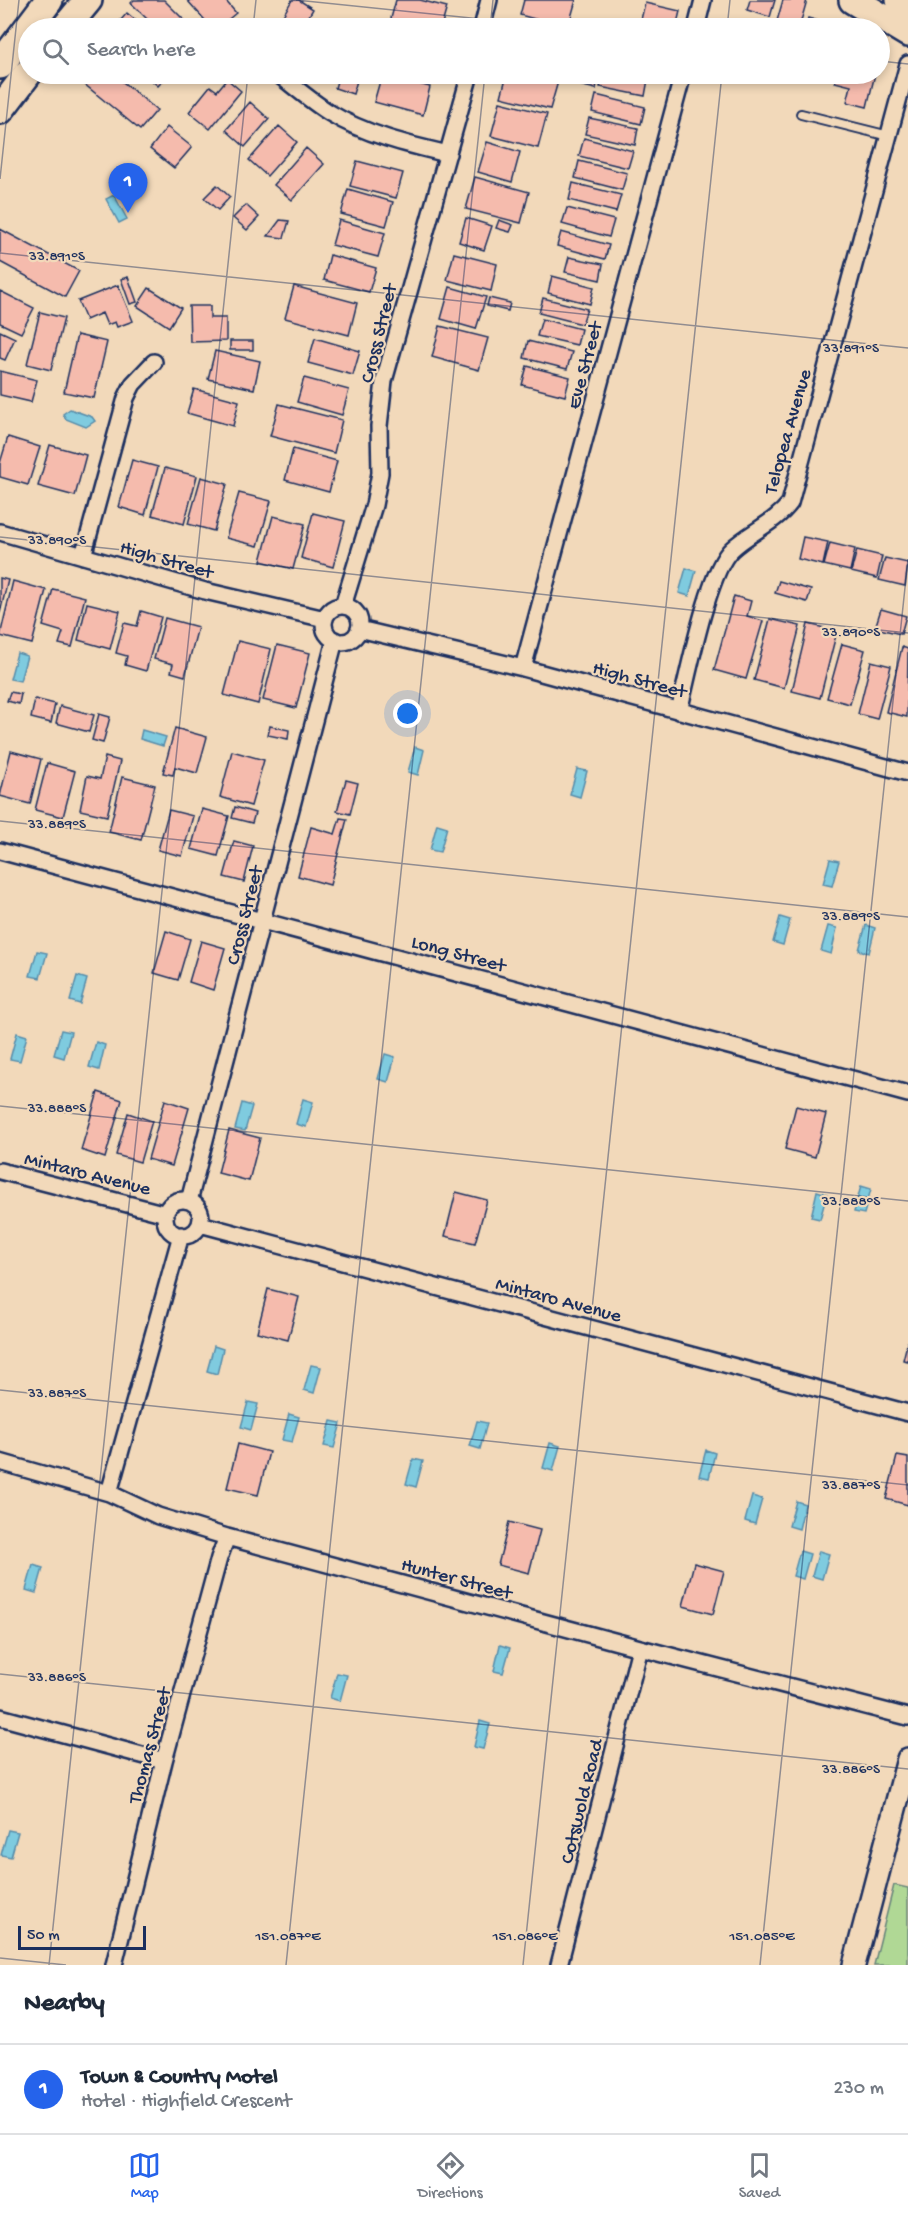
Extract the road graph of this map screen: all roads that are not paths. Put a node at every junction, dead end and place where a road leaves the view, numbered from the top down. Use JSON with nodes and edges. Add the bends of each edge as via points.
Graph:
{"nodes":[{"id":1,"x":50,"y":0,"type":"edge"},
{"id":2,"x":88,"y":0,"type":"edge"},
{"id":3,"x":489,"y":0,"type":"edge"},
{"id":4,"x":703,"y":0,"type":"edge"},
{"id":5,"x":853,"y":0,"type":"edge"},
{"id":6,"x":900,"y":0,"type":"edge"},
{"id":7,"x":908,"y":5,"type":"edge"},
{"id":8,"x":36,"y":18,"type":"edge"},
{"id":9,"x":73,"y":18,"type":"edge"},
{"id":10,"x":484,"y":18,"type":"edge"},
{"id":11,"x":698,"y":18,"type":"edge"},
{"id":12,"x":883,"y":18,"type":"edge"},
{"id":13,"x":890,"y":22,"type":"edge"},
{"id":14,"x":908,"y":33,"type":"edge"},
{"id":15,"x":18,"y":42,"type":"edge"},
{"id":16,"x":908,"y":64,"type":"edge"},
{"id":17,"x":0,"y":65,"type":"edge"},
{"id":18,"x":20,"y":84,"type":"edge"},
{"id":19,"x":291,"y":84,"type":"edge"},
{"id":20,"x":467,"y":84,"type":"edge"},
{"id":21,"x":680,"y":84,"type":"edge"},
{"id":22,"x":0,"y":110,"type":"edge"},
{"id":23,"x":801,"y":114,"type":"dead end"},
{"id":24,"x":889,"y":136,"type":"junction"},
{"id":25,"x":448,"y":154,"type":"junction"},
{"id":26,"x":154,"y":362,"type":"dead end"},
{"id":27,"x":0,"y":532,"type":"edge"},
{"id":28,"x":83,"y":556,"type":"junction"},
{"id":29,"x":343,"y":606,"type":"junction"},
{"id":30,"x":325,"y":619,"type":"junction"},
{"id":31,"x":359,"y":629,"type":"junction"},
{"id":32,"x":335,"y":640,"type":"junction"},
{"id":33,"x":524,"y":668,"type":"junction"},
{"id":34,"x":680,"y":711,"type":"junction"},
{"id":35,"x":908,"y":773,"type":"edge"},
{"id":36,"x":0,"y":851,"type":"edge"},
{"id":37,"x":263,"y":922,"type":"junction"},
{"id":38,"x":908,"y":1094,"type":"edge"},
{"id":39,"x":0,"y":1171,"type":"edge"},
{"id":40,"x":189,"y":1201,"type":"junction"},
{"id":41,"x":166,"y":1214,"type":"junction"},
{"id":42,"x":200,"y":1224,"type":"junction"},
{"id":43,"x":181,"y":1235,"type":"junction"},
{"id":44,"x":908,"y":1413,"type":"edge"},
{"id":45,"x":0,"y":1462,"type":"edge"},
{"id":46,"x":109,"y":1493,"type":"junction"},
{"id":47,"x":227,"y":1537,"type":"junction"},
{"id":48,"x":640,"y":1648,"type":"junction"},
{"id":49,"x":0,"y":1717,"type":"edge"},
{"id":50,"x":908,"y":1717,"type":"edge"},
{"id":51,"x":908,"y":1759,"type":"edge"},
{"id":52,"x":164,"y":1761,"type":"junction"},
{"id":53,"x":114,"y":1965,"type":"edge"},
{"id":54,"x":559,"y":1965,"type":"edge"},
{"id":55,"x":854,"y":1965,"type":"edge"}],
"edges":[{"from":1,"to":8,"type":"highway"},
{"from":2,"to":9,"type":"highway"},
{"from":3,"to":10,"type":"street"},
{"from":4,"to":11,"type":"street"},
{"from":5,"to":12,"type":"highway"},
{"from":6,"to":7,"type":"highway"},
{"from":13,"to":14,"type":"highway"},
{"from":15,"to":17,"type":"highway"},
{"from":16,"to":24,"type":"street","name":"Telopea Avenue"},
{"from":18,"to":22,"type":"highway"},
{"from":19,"to":25,"type":"street","via":[[331,114],[380,135]]},
{"from":20,"to":25,"type":"street","name":"Cross Street"},
{"from":21,"to":33,"type":"street","name":"Eve Street"},
{"from":23,"to":24,"type":"lane"},
{"from":24,"to":34,"type":"street","name":"Telopea Avenue","via":[[790,503],[732,548],[715,575]]},
{"from":25,"to":29,"type":"street","name":"Cross Street","via":[[384,381],[379,426],[380,473]]},
{"from":26,"to":28,"type":"street","via":[[133,384],[126,398]]},
{"from":27,"to":28,"type":"street","name":"High Street"},
{"from":28,"to":30,"type":"street","name":"High Street","via":[[205,591]]},
{"from":29,"to":30,"type":"street","via":[[332,609]]},
{"from":29,"to":31,"type":"street","via":[[358,615]]},
{"from":30,"to":32,"type":"street","via":[[326,632]]},
{"from":31,"to":32,"type":"street","via":[[351,639]]},
{"from":31,"to":33,"type":"street","name":"High Street"},
{"from":32,"to":37,"type":"street","name":"Cross Street"},
{"from":33,"to":34,"type":"street","name":"High Street"},
{"from":34,"to":35,"type":"street","name":"High Street"},
{"from":36,"to":37,"type":"street","name":"Long Street"},
{"from":37,"to":38,"type":"street","name":"Long Street"},
{"from":37,"to":40,"type":"street","name":"Cross Street"},
{"from":39,"to":41,"type":"street","name":"Mintaro Avenue"},
{"from":40,"to":41,"type":"street","via":[[177,1201]]},
{"from":40,"to":42,"type":"street","via":[[200,1213]]},
{"from":41,"to":43,"type":"street","via":[[167,1225]]},
{"from":42,"to":43,"type":"street","via":[[193,1233]]},
{"from":42,"to":44,"type":"street","name":"Mintaro Avenue"},
{"from":43,"to":46,"type":"street"},
{"from":45,"to":46,"type":"street","name":"Hunter Street"},
{"from":46,"to":47,"type":"street","name":"Hunter Street","via":[[158,1516]]},
{"from":47,"to":48,"type":"street","name":"Hunter Street"},
{"from":47,"to":52,"type":"street","name":"Thomas Street"},
{"from":48,"to":50,"type":"street","name":"Hunter Street"},
{"from":48,"to":54,"type":"street","name":"Cotswold Road"},
{"from":49,"to":52,"type":"street"},
{"from":51,"to":55,"type":"main road"},
{"from":52,"to":53,"type":"street","name":"Thomas Street"}]}
